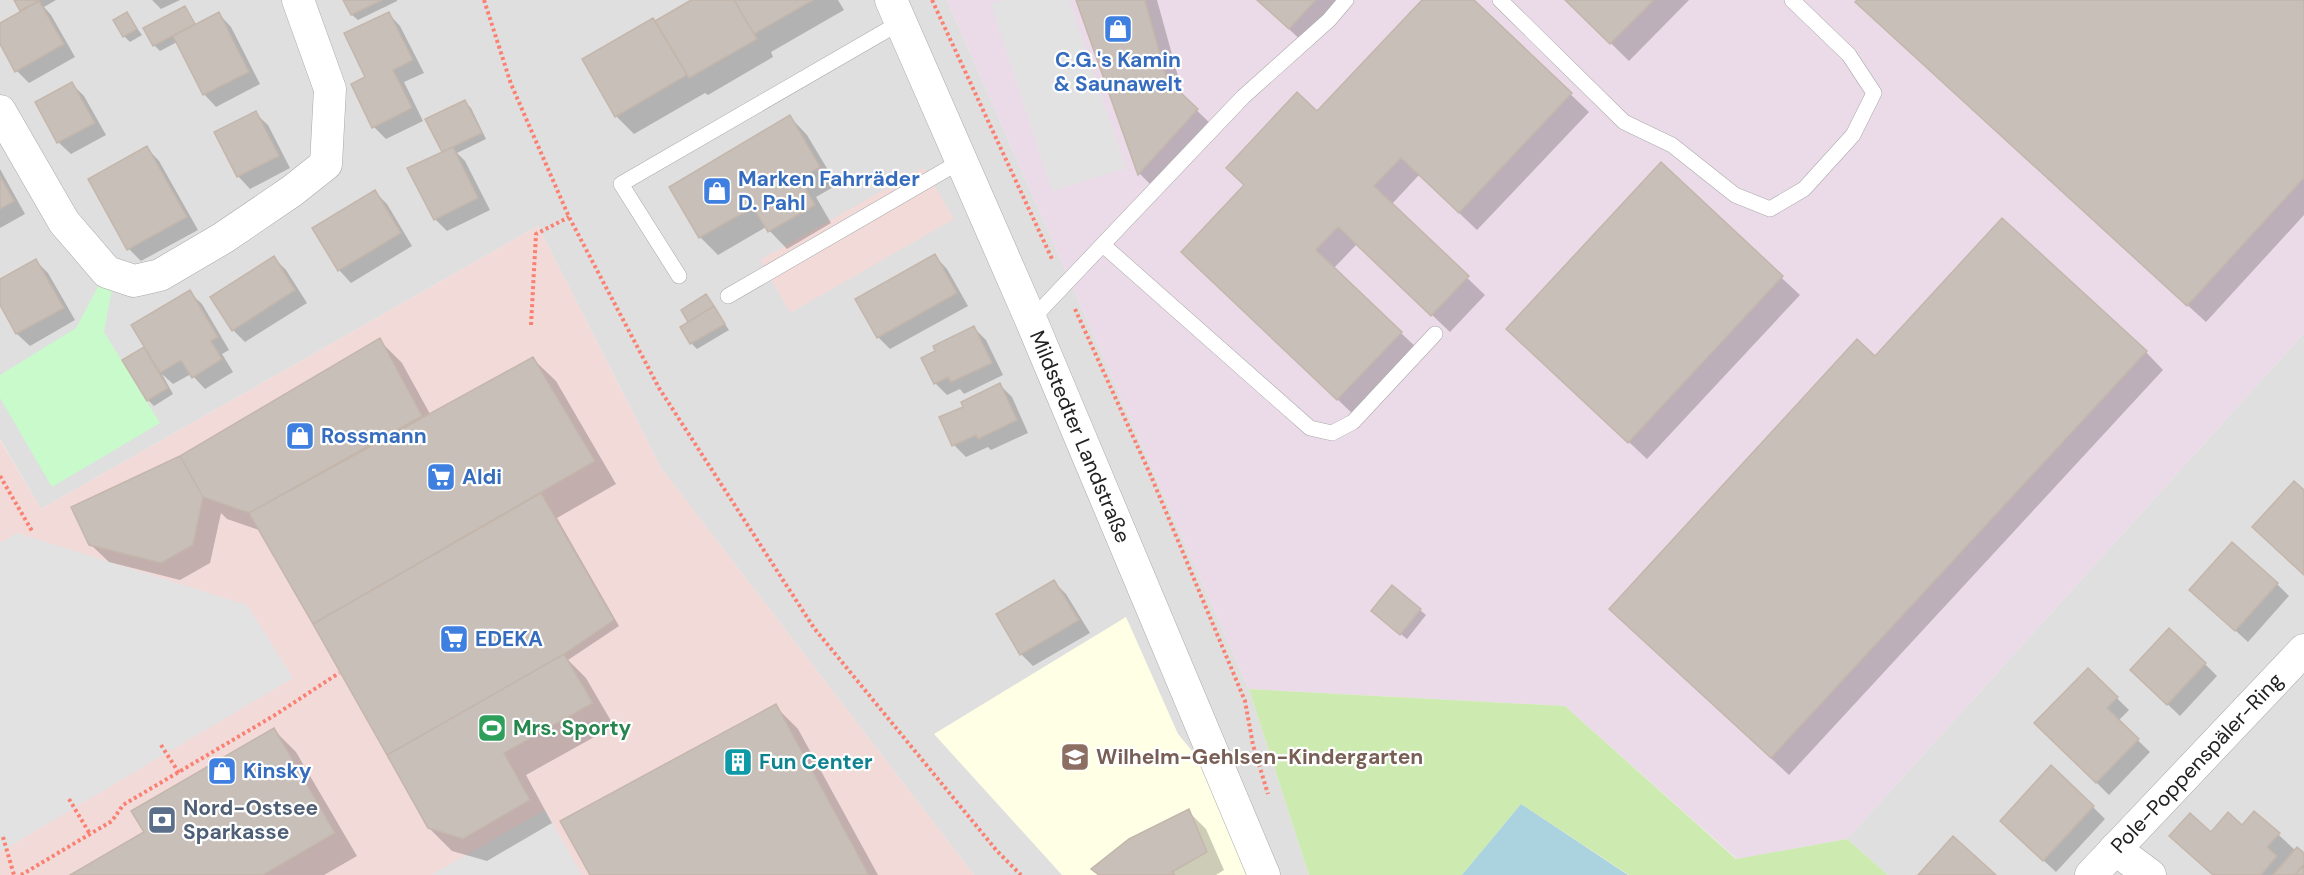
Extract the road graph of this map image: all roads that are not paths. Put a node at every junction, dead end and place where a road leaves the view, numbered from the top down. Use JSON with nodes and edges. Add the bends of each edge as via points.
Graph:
{"nodes":[{"id":1,"x":298,"y":0,"type":"edge"},
{"id":2,"x":1346,"y":0,"type":"edge"},
{"id":3,"x":1500,"y":0,"type":"edge"},
{"id":4,"x":1792,"y":0,"type":"edge"},
{"id":5,"x":896,"y":11,"type":"edge"},
{"id":6,"x":0,"y":111,"type":"edge"},
{"id":7,"x":961,"y":161,"type":"junction"},
{"id":8,"x":1103,"y":245,"type":"junction"},
{"id":9,"x":679,"y":276,"type":"dead end"},
{"id":10,"x":728,"y":296,"type":"dead end"},
{"id":11,"x":1031,"y":320,"type":"junction"},
{"id":12,"x":1436,"y":334,"type":"dead end"},
{"id":13,"x":2304,"y":650,"type":"edge"},
{"id":14,"x":2115,"y":849,"type":"junction"},
{"id":15,"x":1264,"y":875,"type":"edge"},
{"id":16,"x":2091,"y":875,"type":"edge"},
{"id":17,"x":2150,"y":875,"type":"edge"}],
"edges":[{"from":1,"to":6,"type":"street","via":[[330,89],[326,164],[223,238],[160,276],[134,281],[107,272],[64,222]]},
{"from":2,"to":8,"type":"lane","via":[[1244,97]]},
{"from":3,"to":4,"type":"lane","via":[[1624,122],[1672,146],[1735,195],[1770,209],[1804,189],[1846,143],[1874,93],[1849,55]]},
{"from":5,"to":7,"type":"street","name":"Mildstedter Landstraße"},
{"from":5,"to":9,"type":"lane","via":[[621,184]]},
{"from":7,"to":10,"type":"lane"},
{"from":7,"to":11,"type":"street","name":"Mildstedter Landstraße"},
{"from":8,"to":11,"type":"lane"},
{"from":8,"to":12,"type":"lane","via":[[1310,428],[1332,433],[1353,422]]},
{"from":11,"to":15,"type":"street","name":"Mildstedter Landstraße"},
{"from":13,"to":14,"type":"street","name":"Pole-Poppenspäler-Ring"},
{"from":14,"to":16,"type":"street","name":"Pole-Poppenspäler-Ring"},
{"from":14,"to":17,"type":"street"}]}
